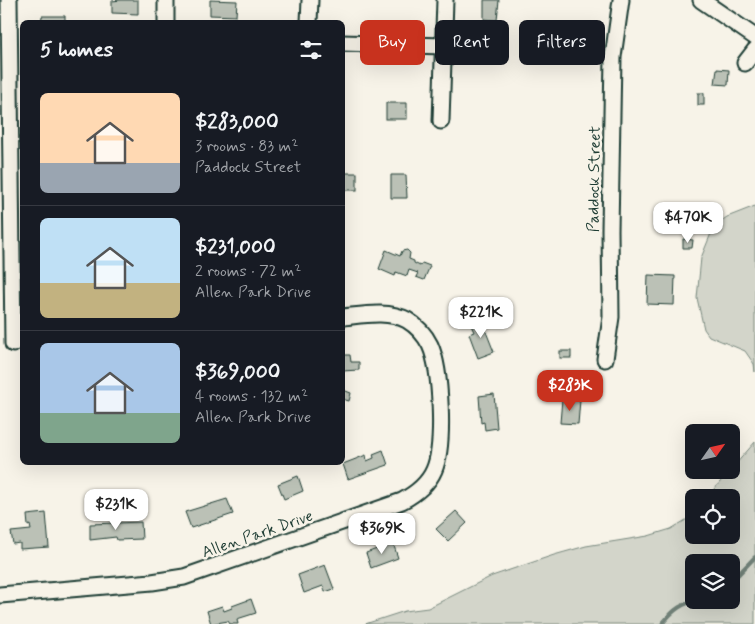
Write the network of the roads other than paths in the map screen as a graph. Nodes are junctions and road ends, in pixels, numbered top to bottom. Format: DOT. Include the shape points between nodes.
graph roads {
  1 [pos="9,0"];
  2 [pos="166,0"];
  3 [pos="310,0"];
  4 [pos="445,0"];
  5 [pos="621,0"];
  6 [pos="701,0"];
  7 [pos="166,20"];
  8 [pos="309,20"];
  9 [pos="445,20"];
  10 [pos="755,37"];
  11 [pos="345,43"];
  12 [pos="435,46"];
  13 [pos="755,50"];
  14 [pos="745,63"];
  15 [pos="443,65"];
  16 [pos="442,121"];
  17 [pos="345,317"];
  18 [pos="12,344"];
  19 [pos="606,359"];
  20 [pos="0,595"];
  1 -- 18 [label="street"];
  2 -- 7 [label="street"];
  3 -- 8 [label="street"];
  4 -- 9 [label="street"];
  5 -- 19 [label="street, Paddock Street" via="613,57 612,317"];
  6 -- 10 [label="street"];
  11 -- 12 [label="street"];
  13 -- 14 [label="street"];
  15 -- 16 [label="street"];
  17 -- 20 [label="street, Allen Park Drive" via="378,314 399,317 417,328 430,345 439,400 440,446 431,476 415,493 402,501 184,577"];
}
